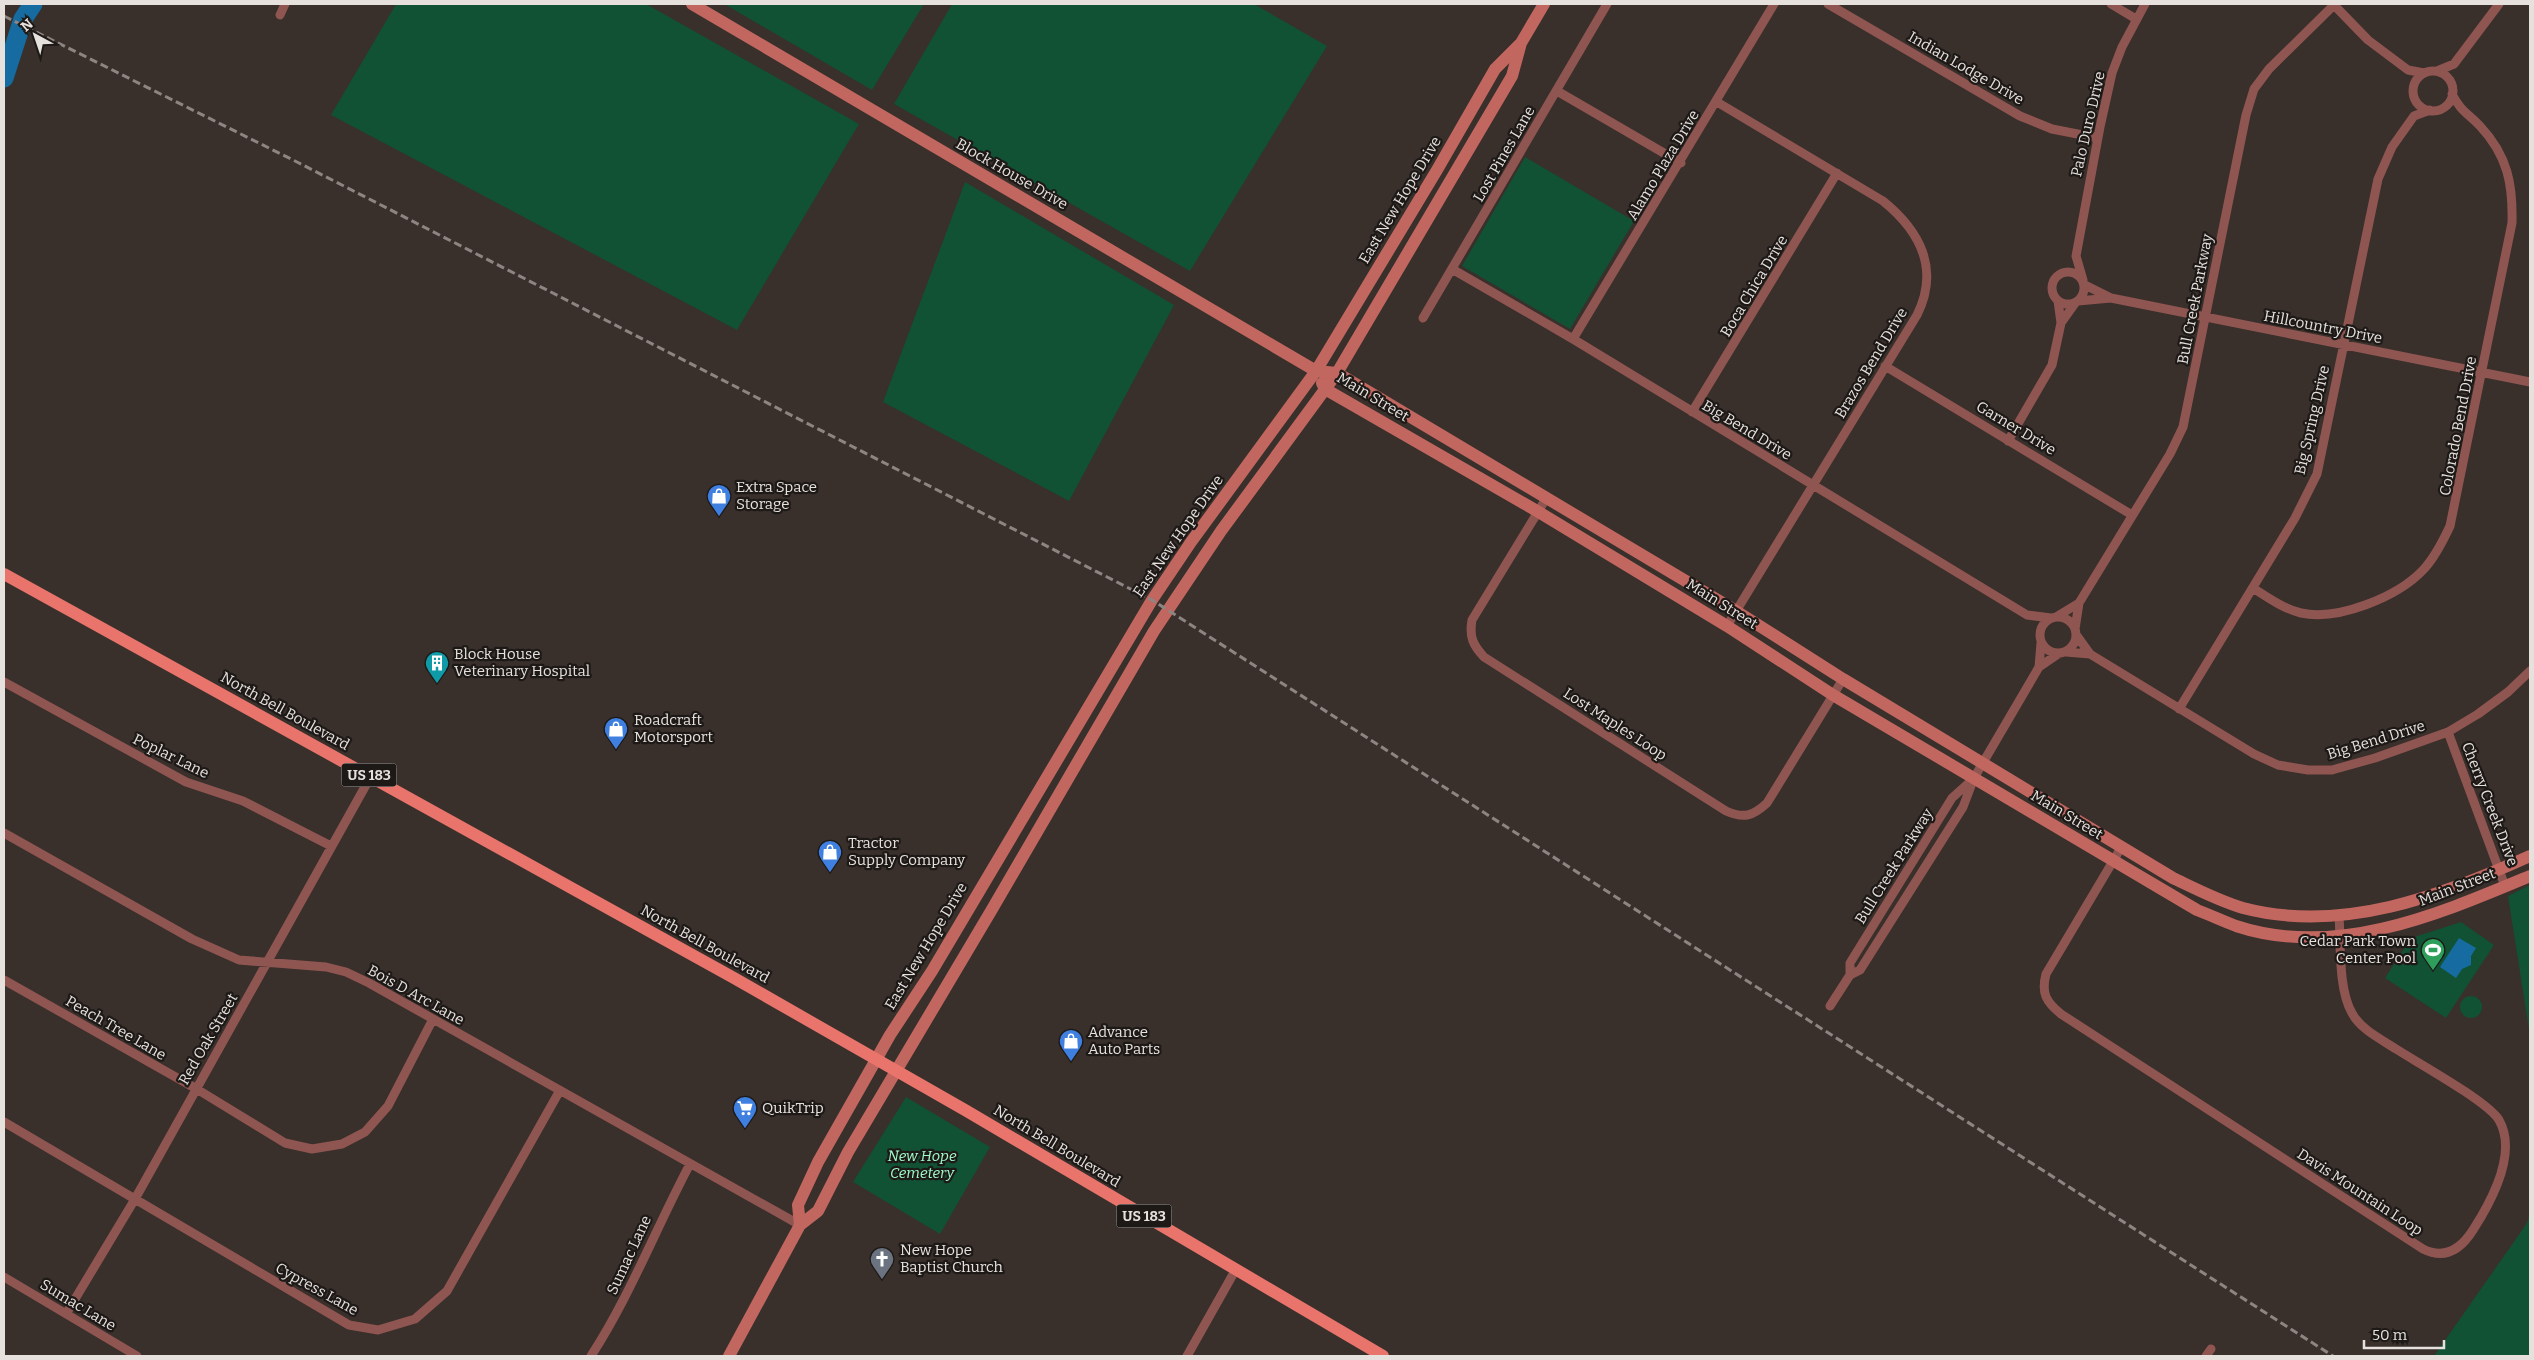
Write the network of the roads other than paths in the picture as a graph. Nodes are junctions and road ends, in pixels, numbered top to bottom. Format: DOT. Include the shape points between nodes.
graph roads {
  1 [pos="285,4"];
  2 [pos="692,4"];
  3 [pos="1544,4"];
  4 [pos="1608,4"];
  5 [pos="1774,4"];
  6 [pos="1828,4"];
  7 [pos="2110,4"];
  8 [pos="2145,4"];
  9 [pos="2333,4"];
  10 [pos="2500,4"];
  11 [pos="280,15"];
  12 [pos="2136,19"];
  13 [pos="1521,42"];
  14 [pos="2454,64"];
  15 [pos="2408,70"];
  16 [pos="2437,71"];
  17 [pos="2424,73"];
  18 [pos="2451,82"];
  19 [pos="2414,87"];
  20 [pos="1557,90"];
  21 [pos="2452,94"];
  22 [pos="2414,97"];
  23 [pos="1717,102"];
  24 [pos="2440,109"];
  25 [pos="2430,110"];
  26 [pos="2461,111"];
  27 [pos="2414,116"];
  28 [pos="2098,138"];
  29 [pos="1681,162"];
  30 [pos="1837,173"];
  31 [pos="2076,256"];
  32 [pos="1452,269"];
  33 [pos="2059,274"];
  34 [pos="2084,282"];
  35 [pos="2111,298"];
  36 [pos="2058,301"];
  37 [pos="2077,302"];
  38 [pos="1423,318"];
  39 [pos="2207,318"];
  40 [pos="2061,323"];
  41 [pos="1573,340"];
  42 [pos="2344,345"];
  43 [pos="1884,366"];
  44 [pos="1316,371"];
  45 [pos="2483,372"];
  46 [pos="1337,373"];
  47 [pos="2530,382"];
  48 [pos="1325,389"];
  49 [pos="1692,412"];
  50 [pos="2008,440"];
  51 [pos="1813,486"];
  52 [pos="1546,497"];
  53 [pos="1538,511"];
  54 [pos="2132,515"];
  55 [pos="4,574"];
  56 [pos="2253,588"];
  57 [pos="2079,603"];
  58 [pos="1736,611"];
  59 [pos="2027,615"];
  60 [pos="2053,618"];
  61 [pos="1727,626"];
  62 [pos="2076,632"];
  63 [pos="2040,639"];
  64 [pos="2062,653"];
  65 [pos="2090,654"];
  66 [pos="2040,667"];
  67 [pos="2530,671"];
  68 [pos="1843,678"];
  69 [pos="4,682"];
  70 [pos="1833,695"];
  71 [pos="2179,709"];
  72 [pos="2448,732"];
  73 [pos="1983,762"];
  74 [pos="371,776"];
  75 [pos="1974,778"];
  76 [pos="4,832"];
  77 [pos="331,846"];
  78 [pos="2122,846"];
  79 [pos="2530,856"];
  80 [pos="2113,861"];
  81 [pos="2500,869"];
  82 [pos="2530,876"];
  83 [pos="2505,886"];
  84 [pos="2339,916"];
  85 [pos="2341,935"];
  86 [pos="266,963"];
  87 [pos="1850,975"];
  88 [pos="4,980"];
  89 [pos="1830,1006"];
  90 [pos="433,1019"];
  91 [pos="877,1059"];
  92 [pos="896,1070"];
  93 [pos="195,1088"];
  94 [pos="559,1092"];
  95 [pos="4,1122"];
  96 [pos="690,1164"];
  97 [pos="135,1199"];
  98 [pos="800,1225"];
  99 [pos="1236,1269"];
  100 [pos="4,1277"];
  101 [pos="66,1314"];
  102 [pos="138,1356"];
  103 [pos="590,1356"];
  104 [pos="728,1356"];
  105 [pos="1187,1356"];
  106 [pos="1383,1356"];
  1 -- 11 [label="street"];
  2 -- 44 [label="street, Block House Drive"];
  3 -- 13 [label="street, East New Hope Drive"];
  4 -- 20 [label="street, Lost Pines Lane"];
  5 -- 23 [label="street, Alamo Plaza Drive"];
  6 -- 28 [label="street, Indian Lodge Drive" via="2020,116 2052,129"];
  7 -- 12 [label="street"];
  8 -- 12 [label="street, Palo Duro Drive"];
  9 -- 15 [label="street" via="2368,40"];
  9 -- 39 [label="street, Bull Creek Parkway" via="2269,68 2254,89 2242,134"];
  10 -- 14 [label="street"];
  12 -- 28 [label="street, Palo Duro Drive" via="2112,73"];
  13 -- 44 [label="street, East New Hope Drive" via="1495,69"];
  13 -- 46 [label="street, East New Hope Drive" via="1512,76"];
  14 -- 16 [label="street"];
  14 -- 18 [label="street"];
  15 -- 17 [label="street"];
  15 -- 19 [label="street"];
  16 -- 17 [label="street"];
  16 -- 18 [label="street"];
  17 -- 19 [label="street"];
  18 -- 21 [label="street"];
  19 -- 22 [label="street"];
  20 -- 29 [label="street"];
  20 -- 32 [label="street, Lost Pines Lane"];
  21 -- 24 [label="street"];
  21 -- 26 [label="street, Colorado Bend Drive"];
  22 -- 25 [label="street" via="2420,106"];
  22 -- 27 [label="street"];
  23 -- 29 [label="street, Alamo Plaza Drive"];
  23 -- 30 [label="street, Brazos Bend Drive"];
  24 -- 25 [label="street"];
  24 -- 26 [label="street"];
  25 -- 27 [label="street"];
  26 -- 45 [label="street, Colorado Bend Drive" via="2480,127 2497,150 2513,190 2512,223"];
  27 -- 42 [label="street, Big Spring Drive" via="2392,147 2378,179"];
  28 -- 31 [label="street, Palo Duro Drive"];
  29 -- 41 [label="street, Alamo Plaza Drive"];
  30 -- 43 [label="street, Brazos Bend Drive" via="1900,215 1923,249 1927,268 1926,290 1920,308"];
  30 -- 49 [label="street, Boca Chica Drive"];
  31 -- 33 [label="street"];
  31 -- 34 [label="street, Palo Duro Drive"];
  32 -- 38 [label="street, Lost Pines Lane"];
  32 -- 41 [label="street, Big Bend Drive"];
  33 -- 34 [label="street" via="2075,272"];
  33 -- 36 [label="street" via="2052,287"];
  34 -- 35 [label="street, Hillcountry Drive"];
  34 -- 37 [label="street" via="2084,294"];
  35 -- 37 [label="street, Hillcountry Drive"];
  35 -- 39 [label="street, Hillcountry Drive"];
  36 -- 37 [label="street" via="2066,304"];
  36 -- 40 [label="street"];
  37 -- 40 [label="street"];
  39 -- 42 [label="street, Hillcountry Drive"];
  39 -- 54 [label="street, Bull Creek Parkway" via="2184,428"];
  40 -- 50 [label="street" via="2052,366"];
  41 -- 49 [label="street, Big Bend Drive"];
  42 -- 45 [label="street, Hillcountry Drive"];
  42 -- 56 [label="street, Big Spring Drive" via="2317,474"];
  43 -- 50 [label="street, Garner Drive"];
  43 -- 51 [label="street, Brazos Bend Drive"];
  44 -- 46 [label="street, Main Street"];
  44 -- 48 [label="street, Main Street"];
  44 -- 91 [label="street, East New Hope Drive" via="1152,600"];
  45 -- 47 [label="street, Hillcountry Drive"];
  45 -- 56 [label="street, Colorado Bend Drive" via="2455,508 2442,545 2424,569 2396,591 2328,614 2299,612"];
  46 -- 48 [label="street, East New Hope Drive"];
  46 -- 52 [label="street, Main Street"];
  48 -- 53 [label="street, Main Street"];
  48 -- 92 [label="street, East New Hope Drive" via="1221,530 1154,631"];
  49 -- 51 [label="street, Big Bend Drive"];
  50 -- 54 [label="street, Garner Drive"];
  51 -- 58 [label="street, Brazos Bend Drive"];
  51 -- 59 [label="street, Big Bend Drive"];
  52 -- 53 [label="street, Lost Maples Loop"];
  52 -- 58 [label="street, Main Street"];
  53 -- 61 [label="street, Main Street"];
  53 -- 70 [label="street, Lost Maples Loop" via="1472,620 1471,639 1476,649 1726,811 1748,816 1767,803"];
  54 -- 57 [label="street, Bull Creek Parkway"];
  55 -- 74 [label="main road, North Bell Boulevard / US 183"];
  56 -- 71 [label="street, Big Spring Drive"];
  57 -- 60 [label="street, Bull Creek Parkway"];
  57 -- 62 [label="street, Bull Creek Parkway"];
  58 -- 61 [label="street, Brazos Bend Drive"];
  58 -- 68 [label="street, Main Street"];
  59 -- 60 [label="street, Big Bend Drive"];
  59 -- 63 [label="street, Big Bend Drive"];
  60 -- 62 [label="street" via="2068,619"];
  60 -- 63 [label="street" via="2044,623"];
  61 -- 70 [label="street, Main Street"];
  62 -- 64 [label="street" via="2074,645"];
  62 -- 65 [label="street, Big Bend Drive"];
  63 -- 64 [label="street" via="2048,651"];
  63 -- 66 [label="street, Bull Creek Parkway"];
  64 -- 65 [label="street, Big Bend Drive"];
  64 -- 66 [label="street, Bull Creek Parkway"];
  65 -- 71 [label="street, Big Bend Drive"];
  66 -- 73 [label="street, Bull Creek Parkway"];
  67 -- 72 [label="street, Big Bend Drive" via="2500,698"];
  68 -- 70 [label="street, Lost Maples Loop"];
  68 -- 73 [label="street, Main Street"];
  69 -- 77 [label="street, Poplar Lane" via="186,782 243,801"];
  70 -- 75 [label="street, Main Street"];
  71 -- 72 [label="street, Big Bend Drive" via="2254,754 2278,765 2308,770 2332,770"];
  72 -- 81 [label="street, Cherry Creek Drive"];
  73 -- 75 [label="street, Bull Creek Parkway"];
  73 -- 78 [label="street, Main Street"];
  74 -- 77 [label="street, Red Oak Street"];
  74 -- 91 [label="main road, North Bell Boulevard / US 183"];
  75 -- 80 [label="street, Main Street"];
  75 -- 87 [label="street, Bull Creek Parkway" via="1963,807 1860,970"];
  75 -- 87 [label="street, Bull Creek Parkway" via="1952,798 1850,963"];
  76 -- 86 [label="street, Bois D Arc Lane" via="192,939 239,960"];
  77 -- 86 [label="street, Red Oak Street"];
  78 -- 80 [label="street, Davis Mountain Loop"];
  78 -- 84 [label="street, Main Street" via="2204,894 2243,908 2308,918"];
  79 -- 81 [label="street, Main Street"];
  80 -- 85 [label="street, Main Street" via="2197,910 2237,926 2308,937"];
  80 -- 85 [label="street, Davis Mountain Loop" via="2046,974 2043,985 2047,1000 2061,1014 2408,1239 2431,1253 2445,1254 2464,1243 2493,1198 2502,1170 2504,1134 2500,1122 2482,1104 2373,1035 2353,1015 2345,990"];
  81 -- 83 [label="street, Cherry Creek Drive"];
  81 -- 84 [label="street, Main Street" via="2402,905"];
  82 -- 83 [label="street, Main Street"];
  83 -- 85 [label="street, Main Street" via="2407,923"];
  84 -- 85 [label="street, Davis Mountain Loop"];
  86 -- 90 [label="street, Bois D Arc Lane" via="309,964 346,972"];
  86 -- 93 [label="street, Red Oak Street"];
  87 -- 89 [label="street, Bull Creek Parkway"];
  88 -- 93 [label="street, Peach Tree Lane"];
  90 -- 93 [label="street, Peach Tree Lane" via="388,1106 365,1132 342,1144 312,1149 285,1143"];
  90 -- 94 [label="street, Bois D Arc Lane"];
  91 -- 92 [label="main road, North Bell Boulevard / US 183"];
  91 -- 98 [label="street, East New Hope Drive" via="818,1162 798,1205"];
  92 -- 98 [label="street, East New Hope Drive" via="818,1211"];
  92 -- 99 [label="main road, North Bell Boulevard / US 183"];
  93 -- 97 [label="street, Red Oak Street"];
  94 -- 96 [label="street, Bois D Arc Lane"];
  94 -- 97 [label="street, Cypress Lane" via="447,1291 415,1320 378,1330 349,1325"];
  95 -- 97 [label="street, Cypress Lane"];
  96 -- 98 [label="street, Bois D Arc Lane"];
  96 -- 103 [label="street, Sumac Lane" via="661,1218 625,1299"];
  97 -- 101 [label="street, Red Oak Street"];
  98 -- 104 [label="street"];
  99 -- 105 [label="street"];
  99 -- 106 [label="main road, North Bell Boulevard / US 183"];
  100 -- 101 [label="street, Sumac Lane"];
  101 -- 102 [label="street, Sumac Lane"];
}
